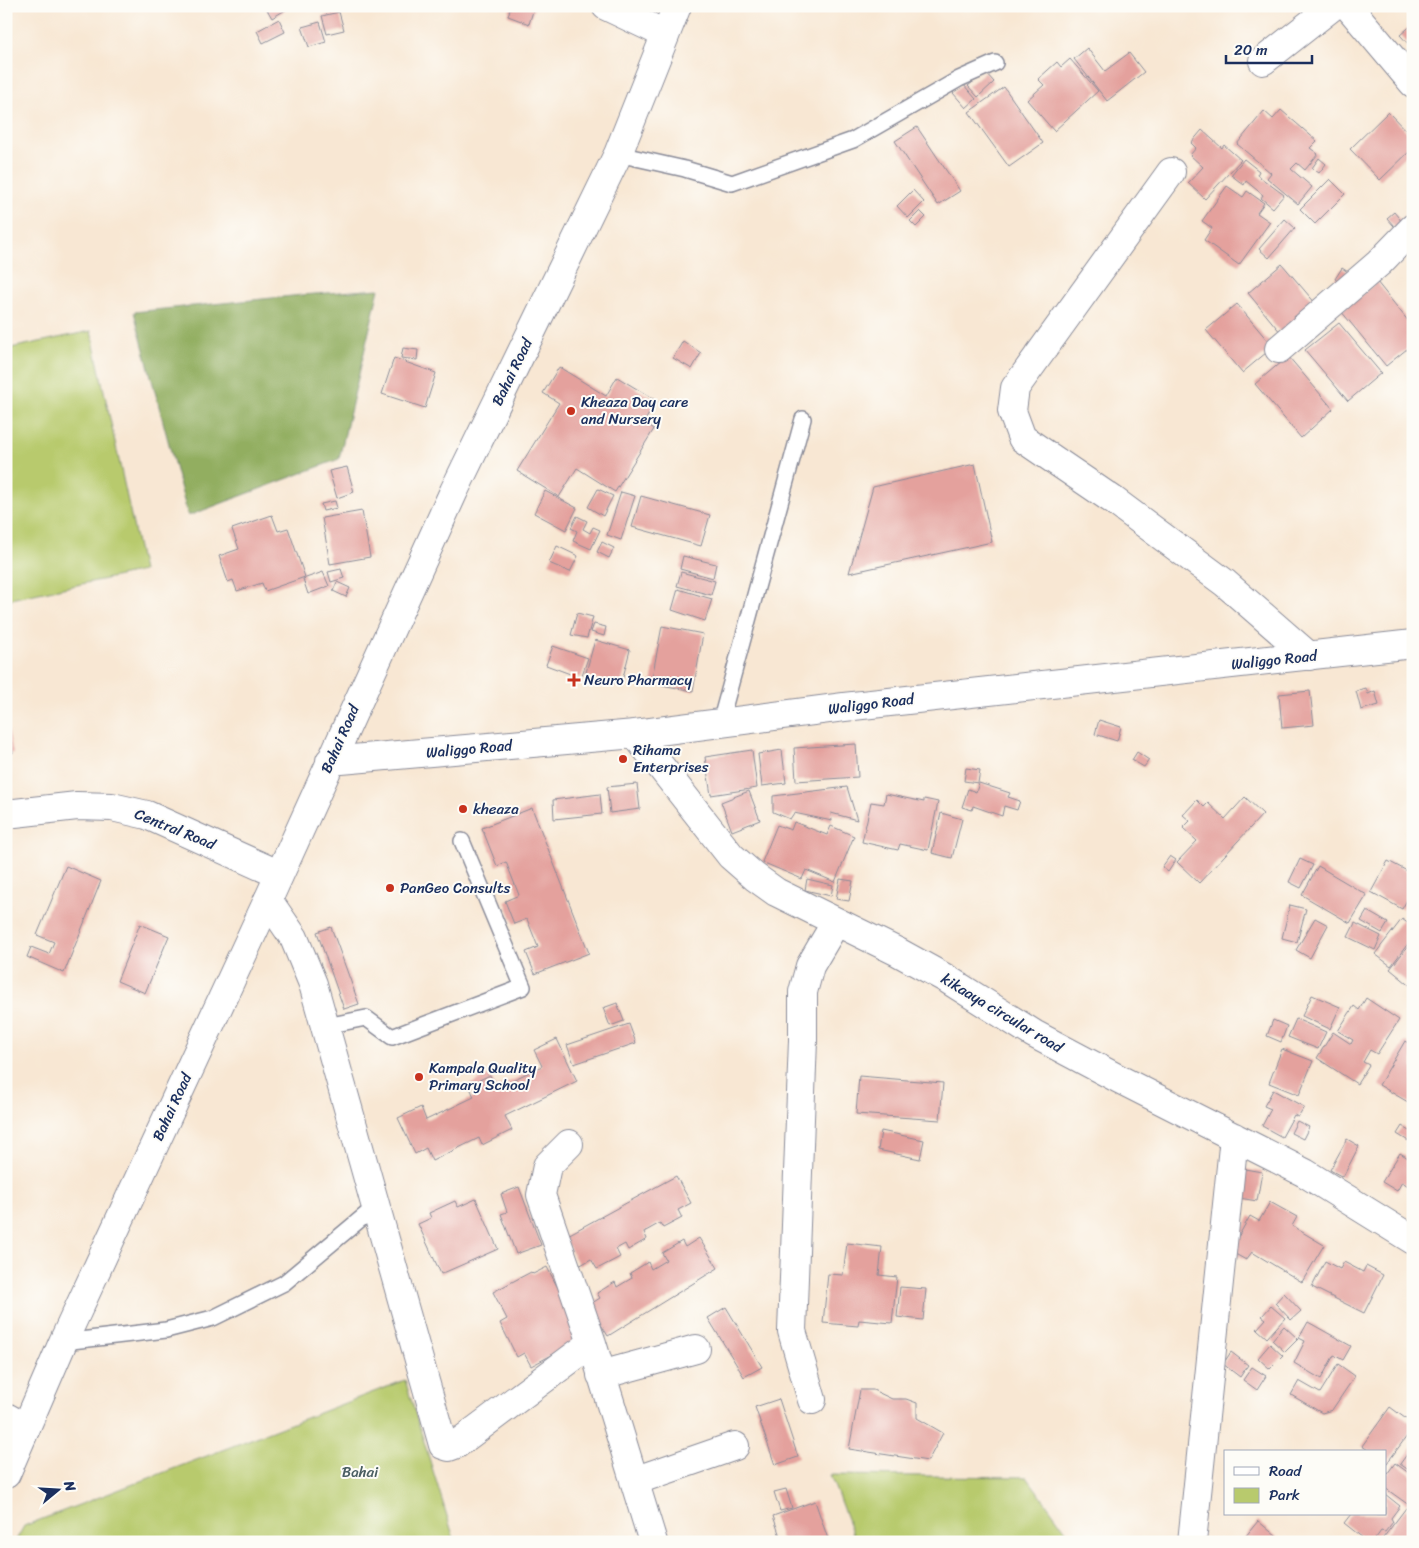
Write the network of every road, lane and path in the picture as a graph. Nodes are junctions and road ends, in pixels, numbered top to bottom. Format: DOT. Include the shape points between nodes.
graph roads {
  1 [pos="606,6"];
  2 [pos="677,6"];
  3 [pos="1332,6"];
  4 [pos="1348,6"];
  5 [pos="665,34"];
  6 [pos="1263,61"];
  7 [pos="995,63"];
  8 [pos="1413,83"];
  9 [pos="618,154"];
  10 [pos="1171,172"];
  11 [pos="1413,228"];
  12 [pos="1280,349"];
  13 [pos="802,419"];
  14 [pos="1413,644"];
  15 [pos="1309,656"];
  16 [pos="720,723"];
  17 [pos="635,734"];
  18 [pos="330,761"];
  19 [pos="6,814"];
  20 [pos="462,841"];
  21 [pos="278,874"];
  22 [pos="268,900"];
  23 [pos="836,922"];
  24 [pos="326,1026"];
  25 [pos="1234,1137"];
  26 [pos="569,1144"];
  27 [pos="375,1207"];
  28 [pos="1413,1240"];
  29 [pos="63,1342"];
  30 [pos="592,1343"];
  31 [pos="696,1349"];
  32 [pos="602,1375"];
  33 [pos="812,1400"];
  34 [pos="16,1423"];
  35 [pos="735,1446"];
  36 [pos="6,1474"];
  37 [pos="634,1481"];
  38 [pos="653,1542"];
  39 [pos="1192,1542"];
  1 -- 5 [label="street"];
  2 -- 5 [label="street, Bahai Road"];
  3 -- 6 [label="street"];
  4 -- 8 [label="street"];
  5 -- 9 [label="street, Bahai Road"];
  7 -- 9 [label="lane" via="959,79 853,140 732,183"];
  9 -- 18 [label="street, Bahai Road" via="454,491"];
  10 -- 15 [label="street" via="1015,388 1012,411 1022,438 1225,583"];
  11 -- 12 [label="street" via="1379,263"];
  13 -- 16 [label="lane"];
  14 -- 15 [label="street, Waliggo Road"];
  15 -- 16 [label="street, Waliggo Road"];
  16 -- 17 [label="street, Waliggo Road"];
  17 -- 18 [label="street, Waliggo Road"];
  17 -- 23 [label="street, kikaaya circular road" via="731,856 776,892"];
  18 -- 21 [label="street, Bahai Road"];
  19 -- 21 [label="street, Central Road" via="77,806 112,807 147,815"];
  20 -- 24 [label="lane" via="522,986 392,1037 366,1018"];
  21 -- 22 [label="street, Bahai Road"];
  22 -- 24 [label="street" via="294,938"];
  22 -- 29 [label="street, Bahai Road"];
  23 -- 25 [label="street, kikaaya circular road" via="898,952 1034,1034"];
  23 -- 33 [label="street" via="810,966 803,992 792,1331"];
  24 -- 27 [label="street"];
  25 -- 28 [label="street, kikaaya circular road" via="1305,1173"];
  25 -- 39 [label="street"];
  26 -- 30 [label="street" via="547,1166 541,1195"];
  27 -- 29 [label="lane" via="284,1283 213,1318 166,1330"];
  27 -- 30 [label="street" via="443,1445 457,1444"];
  29 -- 34 [label="street, Bahai Road"];
  30 -- 32 [label="street"];
  31 -- 32 [label="street"];
  32 -- 37 [label="street"];
  34 -- 36 [label="street, Bahai Road"];
  35 -- 37 [label="street"];
  37 -- 38 [label="street"];
}
